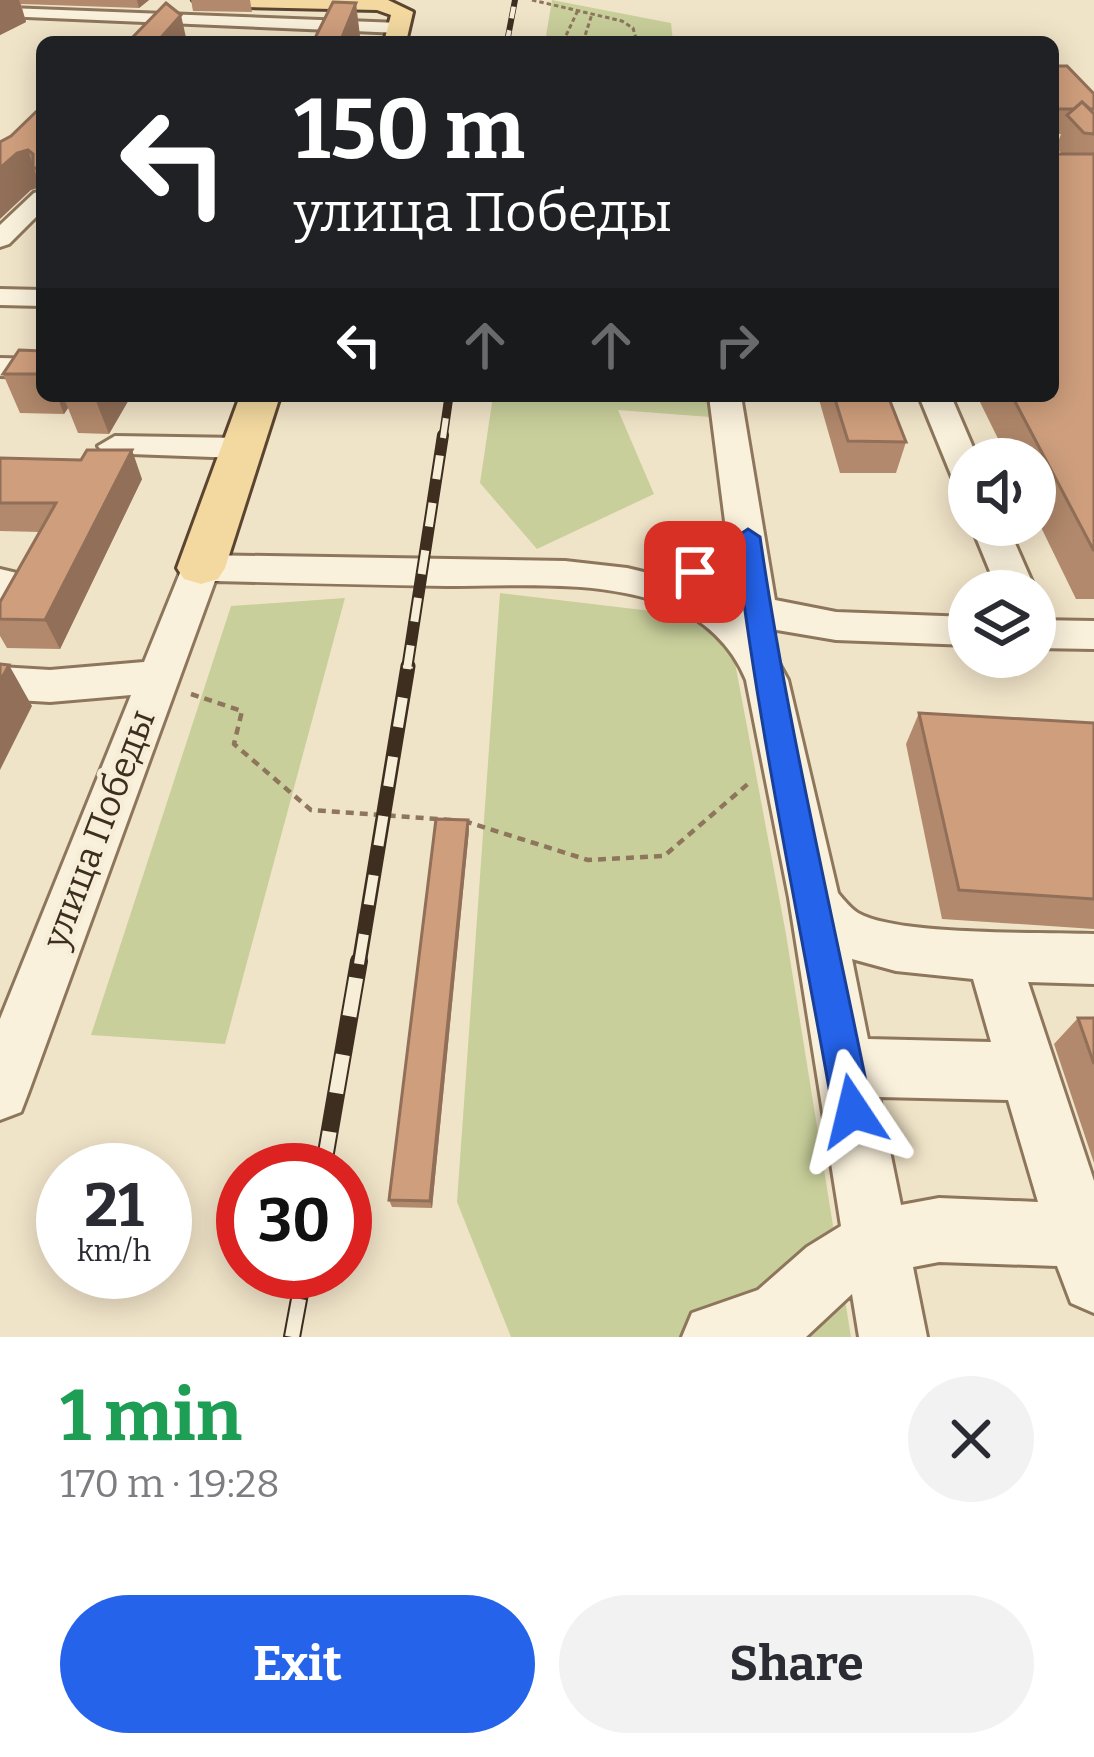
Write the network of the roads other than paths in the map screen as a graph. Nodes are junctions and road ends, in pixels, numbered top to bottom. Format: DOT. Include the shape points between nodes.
graph roads {
  1 [pos="169,0"];
  2 [pos="203,0"];
  3 [pos="318,1"];
  4 [pos="9,13"];
  5 [pos="152,18"];
  6 [pos="399,27"];
  7 [pos="136,36"];
  8 [pos="36,204"];
  9 [pos="0,239"];
  10 [pos="0,297"];
  11 [pos="36,298"];
  12 [pos="0,367"];
  13 [pos="36,368"];
  14 [pos="258,402"];
  15 [pos="726,402"];
  16 [pos="938,402"];
  17 [pos="953,438"];
  18 [pos="116,446"];
  19 [pos="240,448"];
  20 [pos="748,537"];
  21 [pos="201,568"];
  22 [pos="0,582"];
  23 [pos="635,585"];
  24 [pos="0,595"];
  25 [pos="757,608"];
  26 [pos="948,630"];
  27 [pos="1056,634"];
  28 [pos="1094,635"];
  29 [pos="156,677"];
  30 [pos="767,680"];
  31 [pos="0,683"];
  32 [pos="814,898"];
  33 [pos="885,943"];
  34 [pos="992,954"];
  35 [pos="1094,959"];
  36 [pos="841,1046"];
  37 [pos="1028,1072"];
  38 [pos="0,1091"];
  39 [pos="876,1241"];
  40 [pos="1086,1258"];
  41 [pos="716,1337"];
  42 [pos="893,1337"];
  1 -- 5 [label="street"];
  2 -- 3 [label="main road"];
  3 -- 6 [label="main road" via="379,4"];
  4 -- 5 [label="street"];
  5 -- 6 [label="street"];
  5 -- 7 [label="street"];
  8 -- 9 [label="street"];
  10 -- 11 [label="street"];
  12 -- 13 [label="street"];
  14 -- 19 [label="main road, улица Победы"];
  15 -- 20 [label="street"];
  16 -- 17 [label="street"];
  18 -- 19 [label="street"];
  19 -- 21 [label="main road, улица Победы"];
  20 -- 23 [label="street" via="695,572"];
  20 -- 25 [label="street"];
  21 -- 23 [label="street" via="553,575"];
  21 -- 29 [label="street, улица Победы"];
  22 -- 24 [label="street" via="7,583"];
  23 -- 25 [label="street" via="713,590"];
  23 -- 30 [label="street" via="691,599 719,616 754,651"];
  25 -- 26 [label="street" via="804,622"];
  25 -- 30 [label="street"];
  27 -- 28 [label="street"];
  29 -- 31 [label="street"];
  29 -- 38 [label="street, улица Победы"];
  30 -- 32 [label="street"];
  32 -- 33 [label="street" via="845,933"];
  32 -- 36 [label="street"];
  33 -- 34 [label="street"];
  33 -- 36 [label="street" via="845,970"];
  34 -- 35 [label="street"];
  34 -- 37 [label="street"];
  36 -- 37 [label="street"];
  36 -- 39 [label="street"];
  37 -- 40 [label="street"];
  39 -- 40 [label="street" via="939,1230"];
  39 -- 41 [label="street" via="778,1317"];
  39 -- 42 [label="street"];
}
